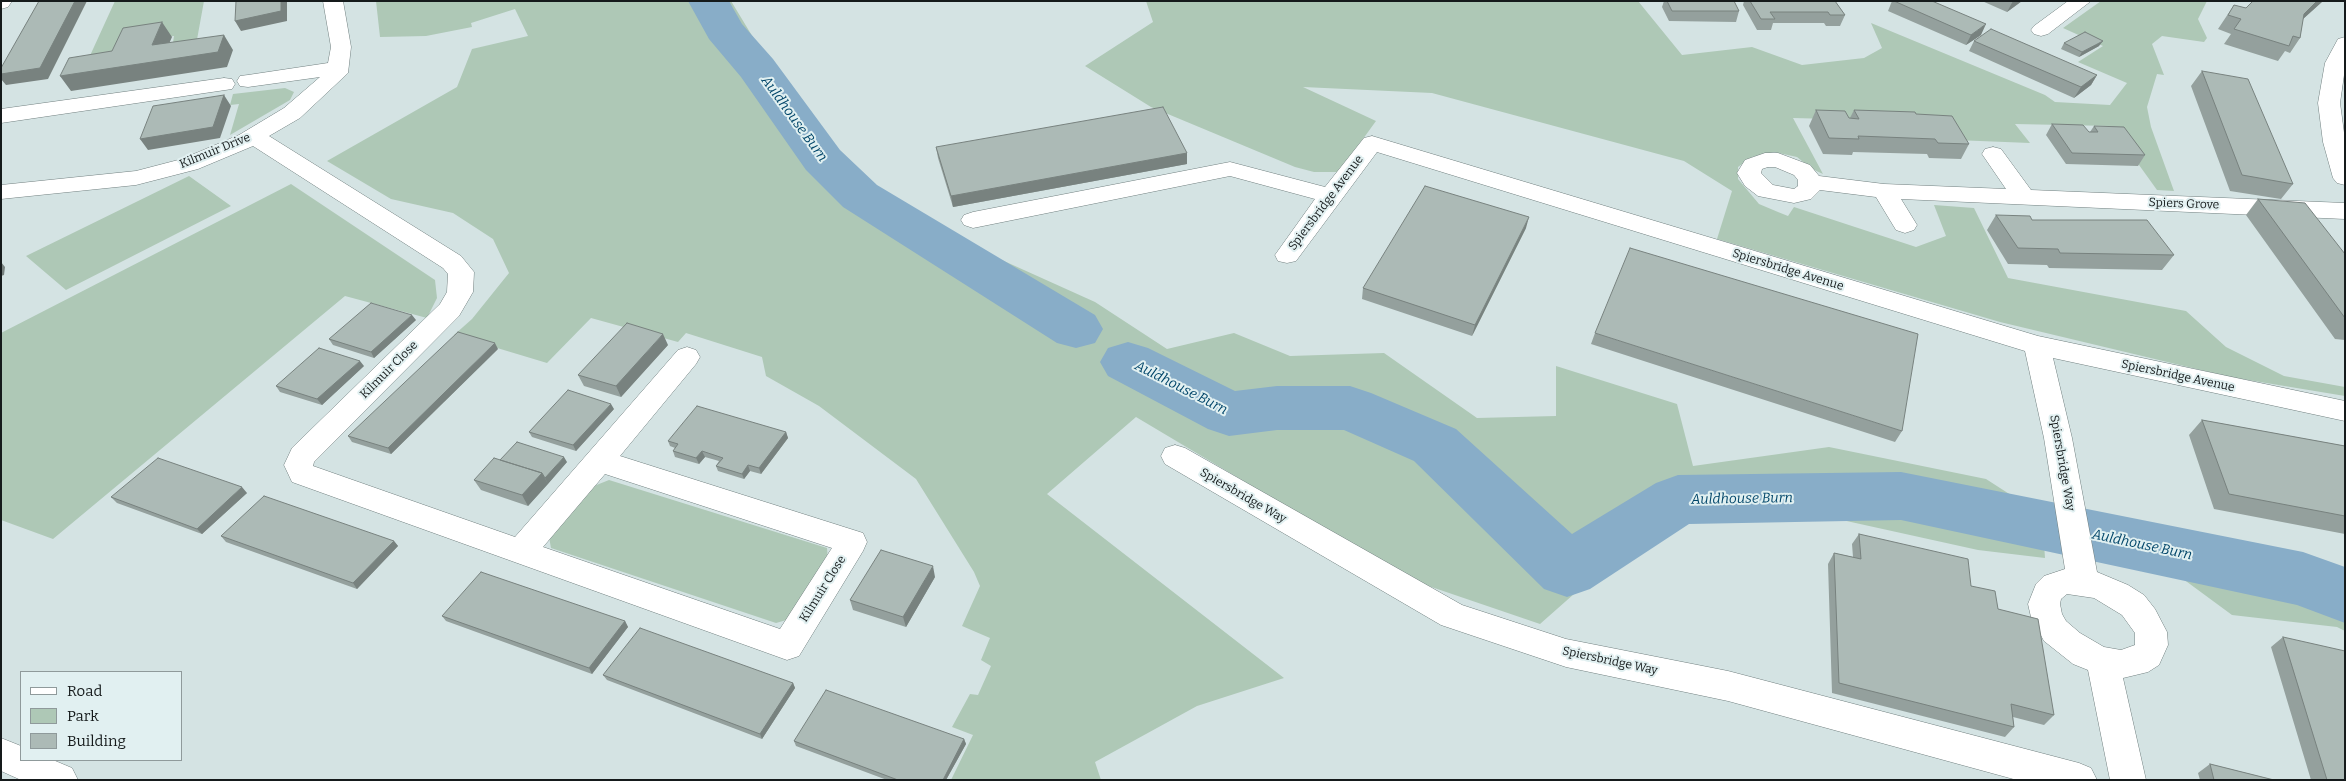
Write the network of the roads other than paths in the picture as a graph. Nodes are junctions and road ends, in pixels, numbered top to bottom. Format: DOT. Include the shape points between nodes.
graph roads {
  1 [pos="333,1"];
  2 [pos="2078,2"];
  3 [pos="2041,30"];
  4 [pos="2345,43"];
  5 [pos="338,68"];
  6 [pos="248,81"];
  7 [pos="224,84"];
  8 [pos="1,116"];
  9 [pos="253,136"];
  10 [pos="1993,154"];
  11 [pos="2345,178"];
  12 [pos="1811,182"];
  13 [pos="1884,191"];
  14 [pos="1,192"];
  15 [pos="1330,196"];
  16 [pos="2024,197"];
  17 [pos="2345,211"];
  18 [pos="973,220"];
  19 [pos="1905,225"];
  20 [pos="1287,255"];
  21 [pos="2037,345"];
  22 [pos="687,357"];
  23 [pos="2345,411"];
  24 [pos="1175,456"];
  25 [pos="599,461"];
  26 [pos="521,551"];
  27 [pos="2083,582"];
  28 [pos="2103,661"];
  29 [pos="1,754"];
  30 [pos="60,780"];
  31 [pos="2079,780"];
  32 [pos="2128,780"];
  1 -- 5 [label="street" via="341,47"];
  2 -- 3 [label="street"];
  4 -- 11 [label="street" via="2335,63 2329,103 2331,129"];
  5 -- 6 [label="street"];
  5 -- 9 [label="street, Kilmuir Drive" via="337,73 292,114"];
  7 -- 8 [label="street"];
  9 -- 14 [label="street, Kilmuir Drive" via="190,164 136,178"];
  9 -- 26 [label="street, Kilmuir Close" via="452,262 460,272 460,292 450,310 302,456 298,465 302,474"];
  10 -- 16 [label="street"];
  12 -- 13 [label="street, Spiers Grove"];
  13 -- 16 [label="street, Spiers Grove"];
  13 -- 19 [label="street"];
  15 -- 18 [label="street" via="1230,169"];
  15 -- 20 [label="street, Spiersbridge Avenue"];
  15 -- 21 [label="street, Spiersbridge Avenue" via="1372,143"];
  16 -- 17 [label="street, Spiers Grove"];
  21 -- 23 [label="street, Spiersbridge Avenue"];
  21 -- 27 [label="street, Spiersbridge Way" via="2058,438"];
  22 -- 25 [label="street"];
  24 -- 31 [label="street, Spiersbridge Way" via="1452,615 1566,653 1728,686"];
  25 -- 26 [label="street"];
  25 -- 26 [label="street, Kilmuir Close" via="852,542 787,646"];
  27 -- 28 [label="street" via="2067,581 2046,593 2046,617 2068,643"];
  27 -- 28 [label="street" via="2100,586 2133,605 2151,632 2152,645 2147,655 2136,662"];
  28 -- 32 [label="street"];
  29 -- 30 [label="street"];
}
